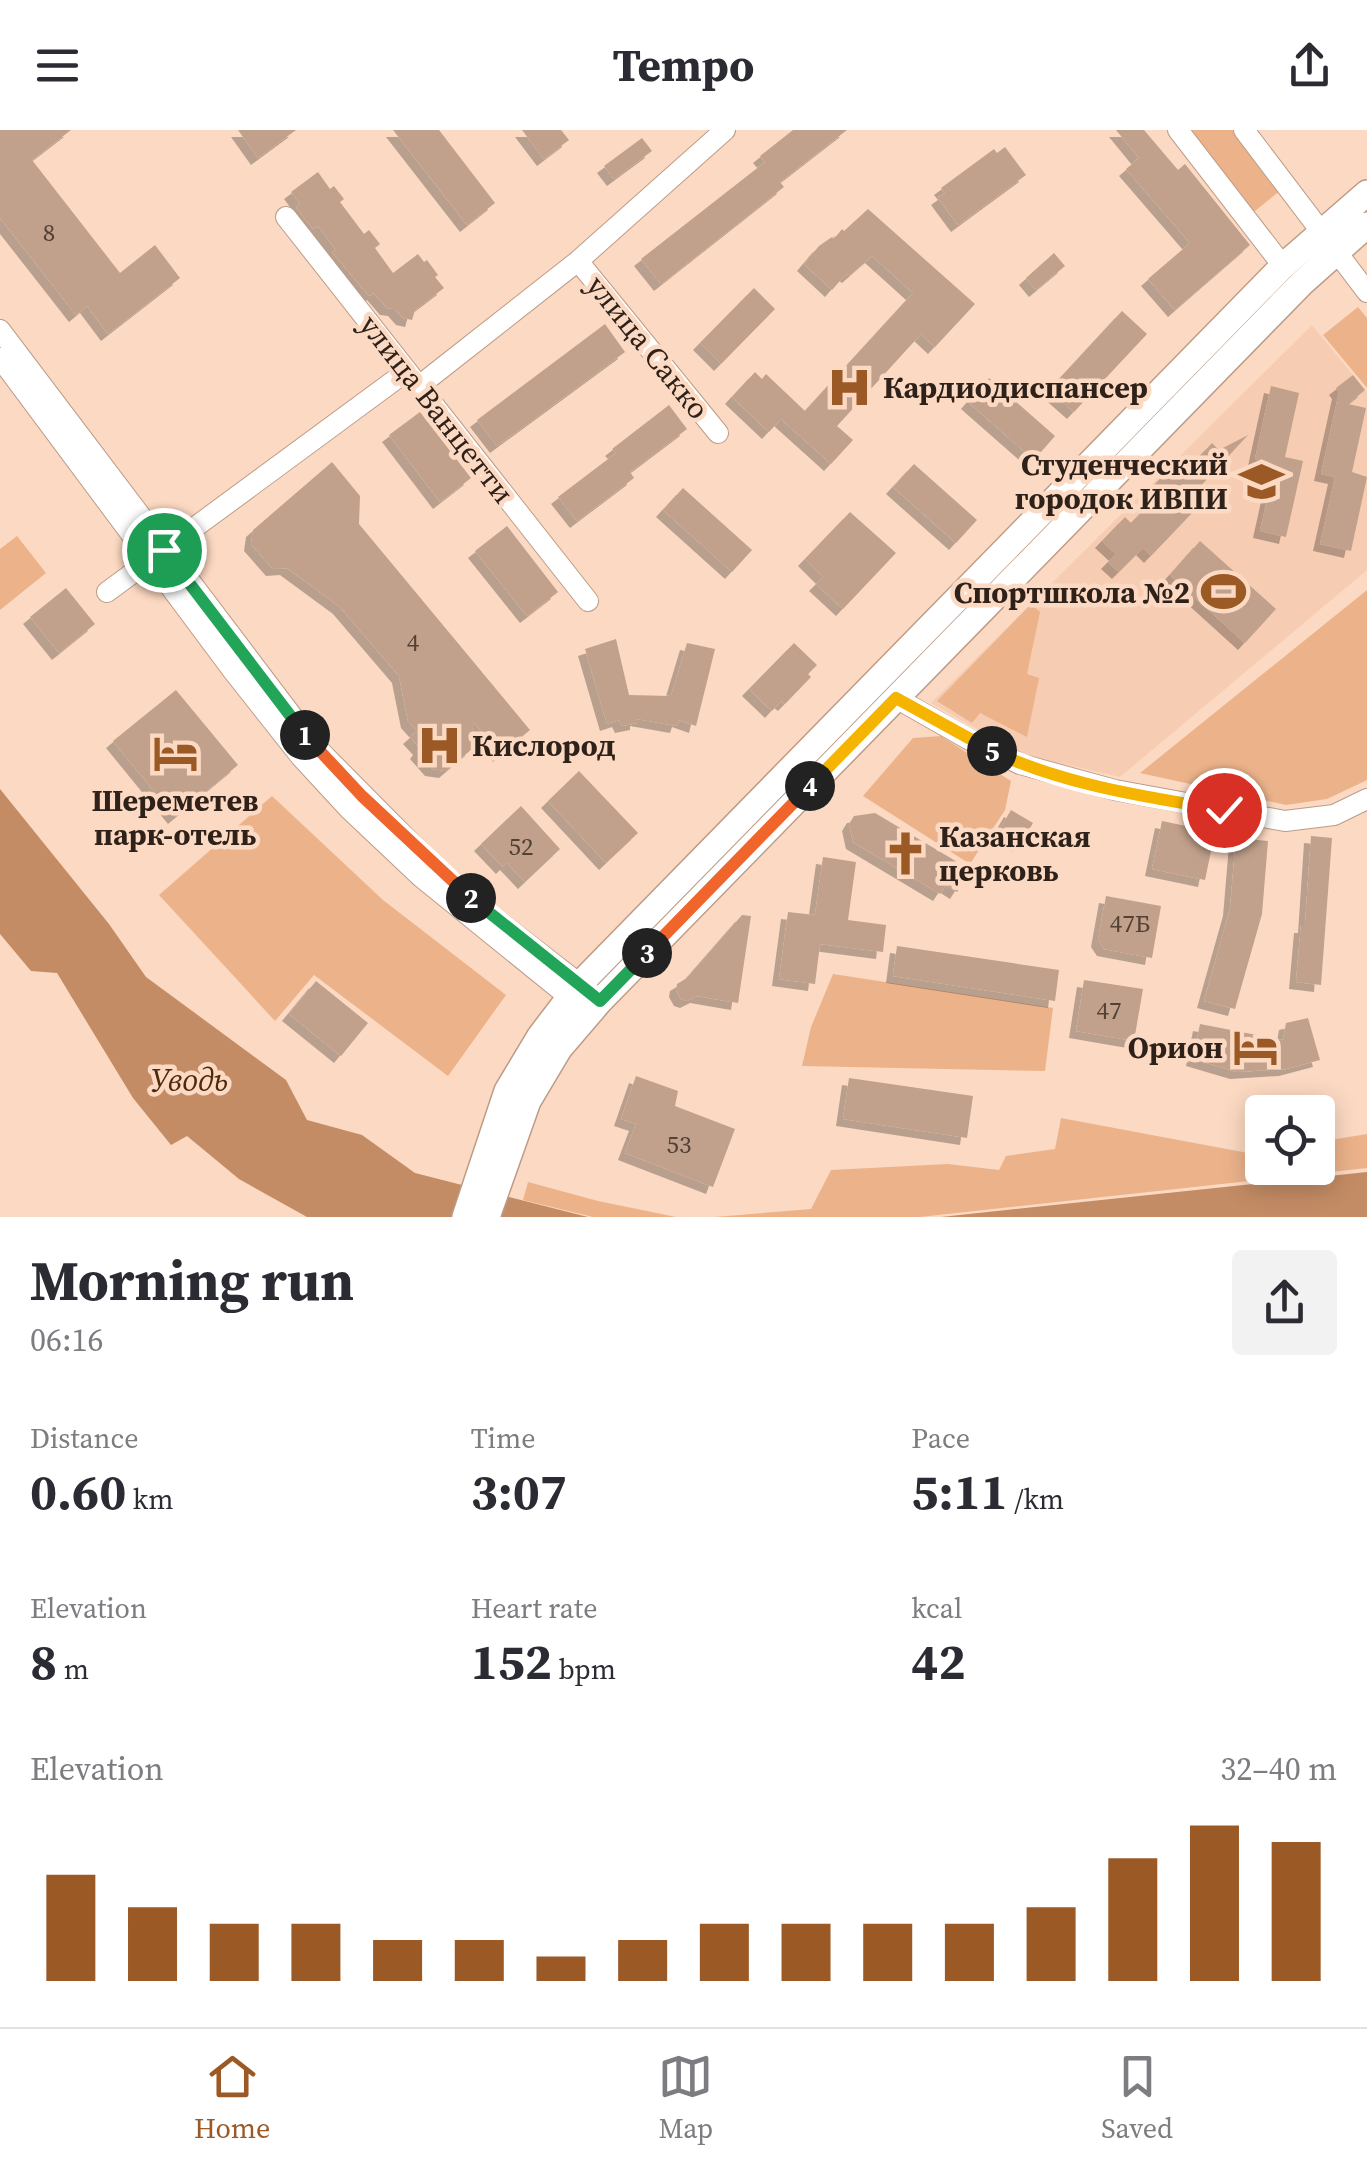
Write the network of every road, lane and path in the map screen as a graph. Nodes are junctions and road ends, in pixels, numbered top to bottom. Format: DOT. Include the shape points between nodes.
graph roads {
  1 [pos="726,130"];
  2 [pos="1178,130"];
  3 [pos="1244,130"];
  4 [pos="1367,193"];
  5 [pos="286,217"];
  6 [pos="1367,225"];
  7 [pos="1328,241"];
  8 [pos="578,261"];
  9 [pos="1283,266"];
  10 [pos="1367,292"];
  11 [pos="0,330"];
  12 [pos="0,358"];
  13 [pos="413,378"];
  14 [pos="718,434"];
  15 [pos="158,554"];
  16 [pos="107,592"];
  17 [pos="588,602"];
  18 [pos="886,690"];
  19 [pos="1367,799"];
  20 [pos="584,999"];
  21 [pos="507,1122"];
  22 [pos="465,1217"];
  23 [pos="487,1217"];
  1 -- 8 [label="street"];
  2 -- 9 [label="street"];
  3 -- 7 [label="street"];
  4 -- 7 [label="main road"];
  5 -- 13 [label="street, улица Ванцетти"];
  6 -- 7 [label="main road"];
  7 -- 9 [label="main road"];
  7 -- 10 [label="street"];
  7 -- 18 [label="main road"];
  8 -- 13 [label="street"];
  8 -- 14 [label="street, улица Сакко"];
  9 -- 18 [label="main road"];
  11 -- 15 [label="street"];
  12 -- 15 [label="street"];
  13 -- 15 [label="street"];
  13 -- 17 [label="street, улица Ванцетти"];
  15 -- 16 [label="street"];
  15 -- 20 [label="street" via="314,746"];
  18 -- 19 [label="street" via="1020,764 1115,790 1285,821 1334,815"];
  18 -- 20 [label="main road"];
  20 -- 21 [label="main road" via="559,1049"];
  21 -- 22 [label="main road"];
  21 -- 23 [label="main road"];
}
